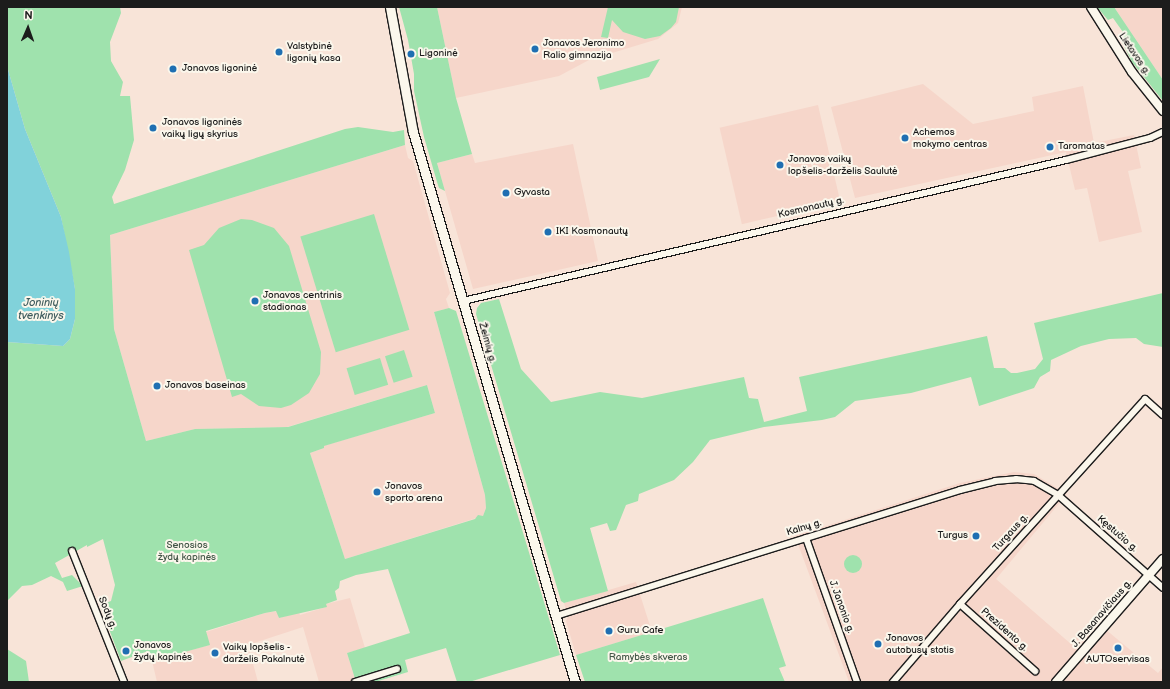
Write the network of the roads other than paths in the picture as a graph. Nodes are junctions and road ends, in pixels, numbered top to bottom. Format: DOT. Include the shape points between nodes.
graph roads {
  1 [pos="390,7"];
  2 [pos="1090,7"];
  3 [pos="1163,111"];
  4 [pos="1163,132"];
  5 [pos="463,301"];
  6 [pos="1163,415"];
  7 [pos="1058,495"];
  8 [pos="806,538"];
  9 [pos="72,551"];
  10 [pos="1163,559"];
  11 [pos="1149,575"];
  12 [pos="1163,588"];
  13 [pos="960,604"];
  14 [pos="556,616"];
  15 [pos="397,669"];
  16 [pos="1035,671"];
  17 [pos="124,682"];
  18 [pos="355,682"];
  19 [pos="575,682"];
  20 [pos="857,682"];
  21 [pos="894,682"];
  22 [pos="1056,682"];
  1 -- 5 [label="main road, Žeimių g." via="410,121"];
  2 -- 3 [label="main road, Lietavos g." via="1132,72"];
  4 -- 5 [label="street, Kosmonautų g." via="1150,138 1066,160"];
  5 -- 14 [label="main road, Žeimių g."];
  6 -- 7 [label="street, Turgaus g." via="1145,399"];
  7 -- 8 [label="street, Kalnų g." via="1034,481 995,481"];
  7 -- 11 [label="street, Kęstučio g."];
  7 -- 13 [label="street, Turgaus g."];
  8 -- 14 [label="street, Kalnų g."];
  8 -- 20 [label="street, J. Janonio g."];
  9 -- 17 [label="street, Sodų g."];
  10 -- 11 [label="main road, J. Basanavičiaus g."];
  11 -- 12 [label="street, Kęstučio g."];
  11 -- 22 [label="main road, J. Basanavičiaus g."];
  13 -- 16 [label="street, Prezidento g."];
  13 -- 21 [label="street, Turgaus g."];
  14 -- 19 [label="main road, Žeimių g."];
  15 -- 18 [label="street"];
}
